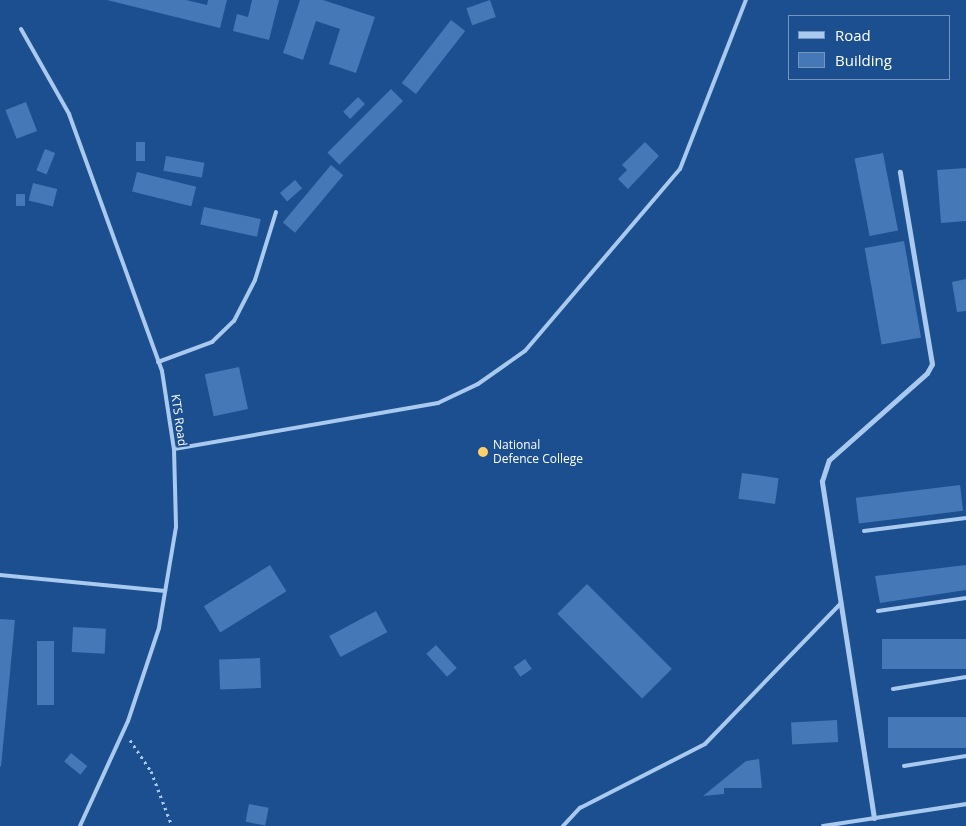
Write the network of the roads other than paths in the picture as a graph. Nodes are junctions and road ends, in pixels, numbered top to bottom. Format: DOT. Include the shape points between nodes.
graph roads {
  1 [pos="746,0"];
  2 [pos="21,29"];
  3 [pos="900,172"];
  4 [pos="276,212"];
  5 [pos="158,362"];
  6 [pos="174,449"];
  7 [pos="966,518"];
  8 [pos="864,531"];
  9 [pos="0,575"];
  10 [pos="165,592"];
  11 [pos="966,598"];
  12 [pos="841,603"];
  13 [pos="878,611"];
  14 [pos="966,677"];
  15 [pos="893,689"];
  16 [pos="966,756"];
  17 [pos="904,766"];
  18 [pos="966,804"];
  19 [pos="874,818"];
  20 [pos="80,826"];
  21 [pos="563,826"];
  22 [pos="824,826"];
  1 -- 6 [label="lane" via="680,169 525,351 478,384 438,403"];
  2 -- 5 [label="lane, KTS Road" via="69,114"];
  3 -- 12 [label="street" via="932,364 927,374 829,460 824,470"];
  4 -- 5 [label="lane" via="255,280 234,321 212,342"];
  5 -- 6 [label="lane, KTS Road"];
  6 -- 10 [label="lane, KTS Road" via="176,527"];
  7 -- 8 [label="lane"];
  9 -- 10 [label="lane"];
  10 -- 20 [label="lane, KTS Road" via="159,628 123,732"];
  11 -- 13 [label="lane"];
  12 -- 19 [label="street"];
  12 -- 21 [label="lane" via="705,744 596,799"];
  14 -- 15 [label="lane"];
  16 -- 17 [label="lane"];
  18 -- 19 [label="lane"];
  19 -- 22 [label="lane"];
}
